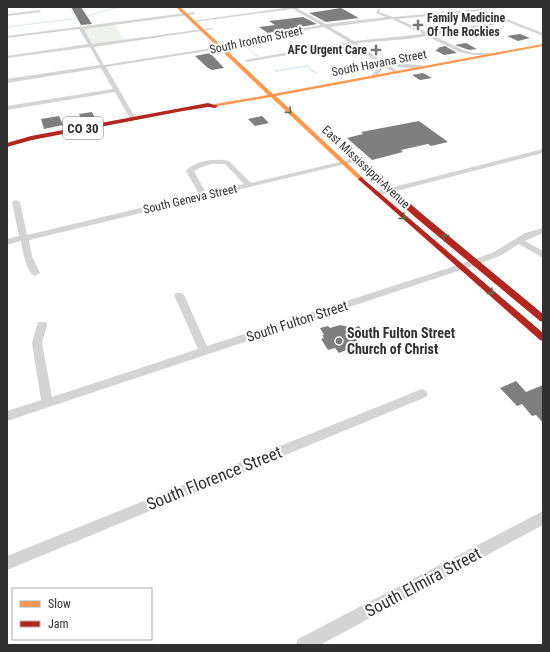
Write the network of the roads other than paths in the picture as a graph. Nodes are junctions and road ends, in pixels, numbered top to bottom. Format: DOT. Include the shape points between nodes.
graph roads {
  1 [pos="178,7"];
  2 [pos="301,7"];
  3 [pos="373,7"];
  4 [pos="284,8"];
  5 [pos="294,8"];
  6 [pos="40,11"];
  7 [pos="7,15"];
  8 [pos="193,15"];
  9 [pos="393,18"];
  10 [pos="509,21"];
  11 [pos="326,26"];
  12 [pos="81,28"];
  13 [pos="207,29"];
  14 [pos="427,35"];
  15 [pos="7,37"];
  16 [pos="542,39"];
  17 [pos="353,42"];
  18 [pos="445,44"];
  19 [pos="91,46"];
  20 [pos="227,48"];
  21 [pos="493,54"];
  22 [pos="7,58"];
  23 [pos="246,60"];
  24 [pos="380,61"];
  25 [pos="456,61"];
  26 [pos="103,66"];
  27 [pos="421,67"];
  28 [pos="396,72"];
  29 [pos="373,77"];
  30 [pos="7,81"];
  31 [pos="116,90"];
  32 [pos="284,94"];
  33 [pos="273,96"];
  34 [pos="219,106"];
  35 [pos="7,108"];
  36 [pos="299,108"];
  37 [pos="156,114"];
  38 [pos="132,119"];
  39 [pos="143,122"];
  40 [pos="122,126"];
  41 [pos="74,129"];
  42 [pos="61,138"];
  43 [pos="9,144"];
  44 [pos="341,146"];
  45 [pos="543,151"];
  46 [pos="356,160"];
  47 [pos="344,163"];
  48 [pos="249,185"];
  49 [pos="390,191"];
  50 [pos="377,194"];
  51 [pos="204,196"];
  52 [pos="16,202"];
  53 [pos="543,230"];
  54 [pos="24,238"];
  55 [pos="518,241"];
  56 [pos="7,242"];
  57 [pos="543,255"];
  58 [pos="475,262"];
  59 [pos="461,267"];
  60 [pos="35,273"];
  61 [pos="179,295"];
  62 [pos="543,319"];
  63 [pos="42,325"];
  64 [pos="543,338"];
  65 [pos="204,351"];
  66 [pos="422,394"];
  67 [pos="47,403"];
  68 [pos="7,416"];
  69 [pos="543,518"];
  70 [pos="7,563"];
  71 [pos="304,645"];
  1 -- 8 [label="main road, East Mississippi Avenue"];
  2 -- 5 [label="street"];
  3 -- 9 [label="street" via="381,15"];
  4 -- 5 [label="street"];
  4 -- 8 [label="street"];
  5 -- 11 [label="street"];
  6 -- 7 [label="street"];
  8 -- 12 [label="street"];
  8 -- 13 [label="main road, East Mississippi Avenue"];
  9 -- 10 [label="street, South Ironton Street" via="482,10"];
  9 -- 11 [label="street, South Ironton Street"];
  9 -- 14 [label="street"];
  10 -- 14 [label="street"];
  10 -- 16 [label="street"];
  11 -- 17 [label="street"];
  11 -- 20 [label="street, South Ironton Street" via="284,32"];
  12 -- 15 [label="street"];
  12 -- 19 [label="street"];
  13 -- 19 [label="street"];
  13 -- 20 [label="main road, East Mississippi Avenue"];
  14 -- 17 [label="street"];
  14 -- 18 [label="street"];
  16 -- 21 [label="main road, South Havana Street / CO 30"];
  17 -- 23 [label="street"];
  17 -- 24 [label="street"];
  18 -- 21 [label="street" via="465,53"];
  18 -- 25 [label="street" via="462,54"];
  19 -- 22 [label="street"];
  19 -- 26 [label="street"];
  20 -- 23 [label="main road, East Mississippi Avenue"];
  20 -- 26 [label="street, South Ironton Street"];
  20 -- 33 [label="main road, East Mississippi Avenue"];
  21 -- 25 [label="main road, South Havana Street / CO 30"];
  23 -- 32 [label="main road, East Mississippi Avenue"];
  24 -- 27 [label="street" via="397,66"];
  24 -- 28 [label="street"];
  24 -- 29 [label="street" via="382,67"];
  25 -- 27 [label="main road, South Havana Street / CO 30"];
  26 -- 30 [label="street, South Ironton Street"];
  26 -- 31 [label="street"];
  27 -- 28 [label="main road, South Havana Street / CO 30"];
  28 -- 29 [label="main road, South Havana Street / CO 30"];
  29 -- 32 [label="main road, South Havana Street / CO 30"];
  31 -- 35 [label="street"];
  31 -- 38 [label="street"];
  32 -- 33 [label="main road, South Havana Street / CO 30"];
  32 -- 36 [label="main road, East Mississippi Avenue"];
  33 -- 34 [label="main road, South Havana Street / CO 30"];
  33 -- 47 [label="main road, East Mississippi Avenue, one-way"];
  34 -- 37 [label="main road, South Havana Street / CO 30"];
  34 -- 39 [label="main road, South Havana Street / CO 30"];
  37 -- 38 [label="main road, South Havana Street / CO 30"];
  37 -- 39 [label="main road"];
  38 -- 40 [label="main road"];
  38 -- 41 [label="main road, South Havana Street / CO 30"];
  39 -- 40 [label="main road, South Havana Street / CO 30"];
  40 -- 42 [label="main road, South Havana Street / CO 30"];
  41 -- 42 [label="main road"];
  41 -- 43 [label="main road, South Havana Street / CO 30"];
  42 -- 43 [label="main road, South Havana Street / CO 30" via="27,144"];
  44 -- 46 [label="main road, East Mississippi Avenue"];
  45 -- 49 [label="street"];
  46 -- 47 [label="street, South Geneva Street"];
  46 -- 49 [label="main road, East Mississippi Avenue"];
  47 -- 48 [label="street, South Geneva Street"];
  47 -- 50 [label="main road, East Mississippi Avenue"];
  48 -- 51 [label="street, South Geneva Street"];
  48 -- 51 [label="street" via="227,162 203,164 191,168 190,171"];
  49 -- 50 [label="street"];
  58 -- 49 [label="main road, East Mississippi Avenue, one-way"];
  50 -- 59 [label="main road, East Mississippi Avenue, one-way"];
  51 -- 54 [label="street, South Geneva Street"];
  52 -- 54 [label="street"];
  53 -- 55 [label="street, South Fulton Street"];
  54 -- 56 [label="street, South Geneva Street"];
  54 -- 60 [label="street"];
  55 -- 57 [label="street"];
  55 -- 58 [label="street, South Fulton Street" via="502,252"];
  58 -- 59 [label="street, South Fulton Street"];
  58 -- 62 [label="main road, East Mississippi Avenue"];
  59 -- 64 [label="main road, East Mississippi Avenue, one-way"];
  59 -- 65 [label="street, South Fulton Street"];
  61 -- 65 [label="street"];
  63 -- 67 [label="street" via="37,343"];
  65 -- 67 [label="street, South Fulton Street"];
  66 -- 70 [label="street, South Florence Street"];
  67 -- 68 [label="street, South Fulton Street"];
  69 -- 71 [label="street, South Elmira Street"];
}
